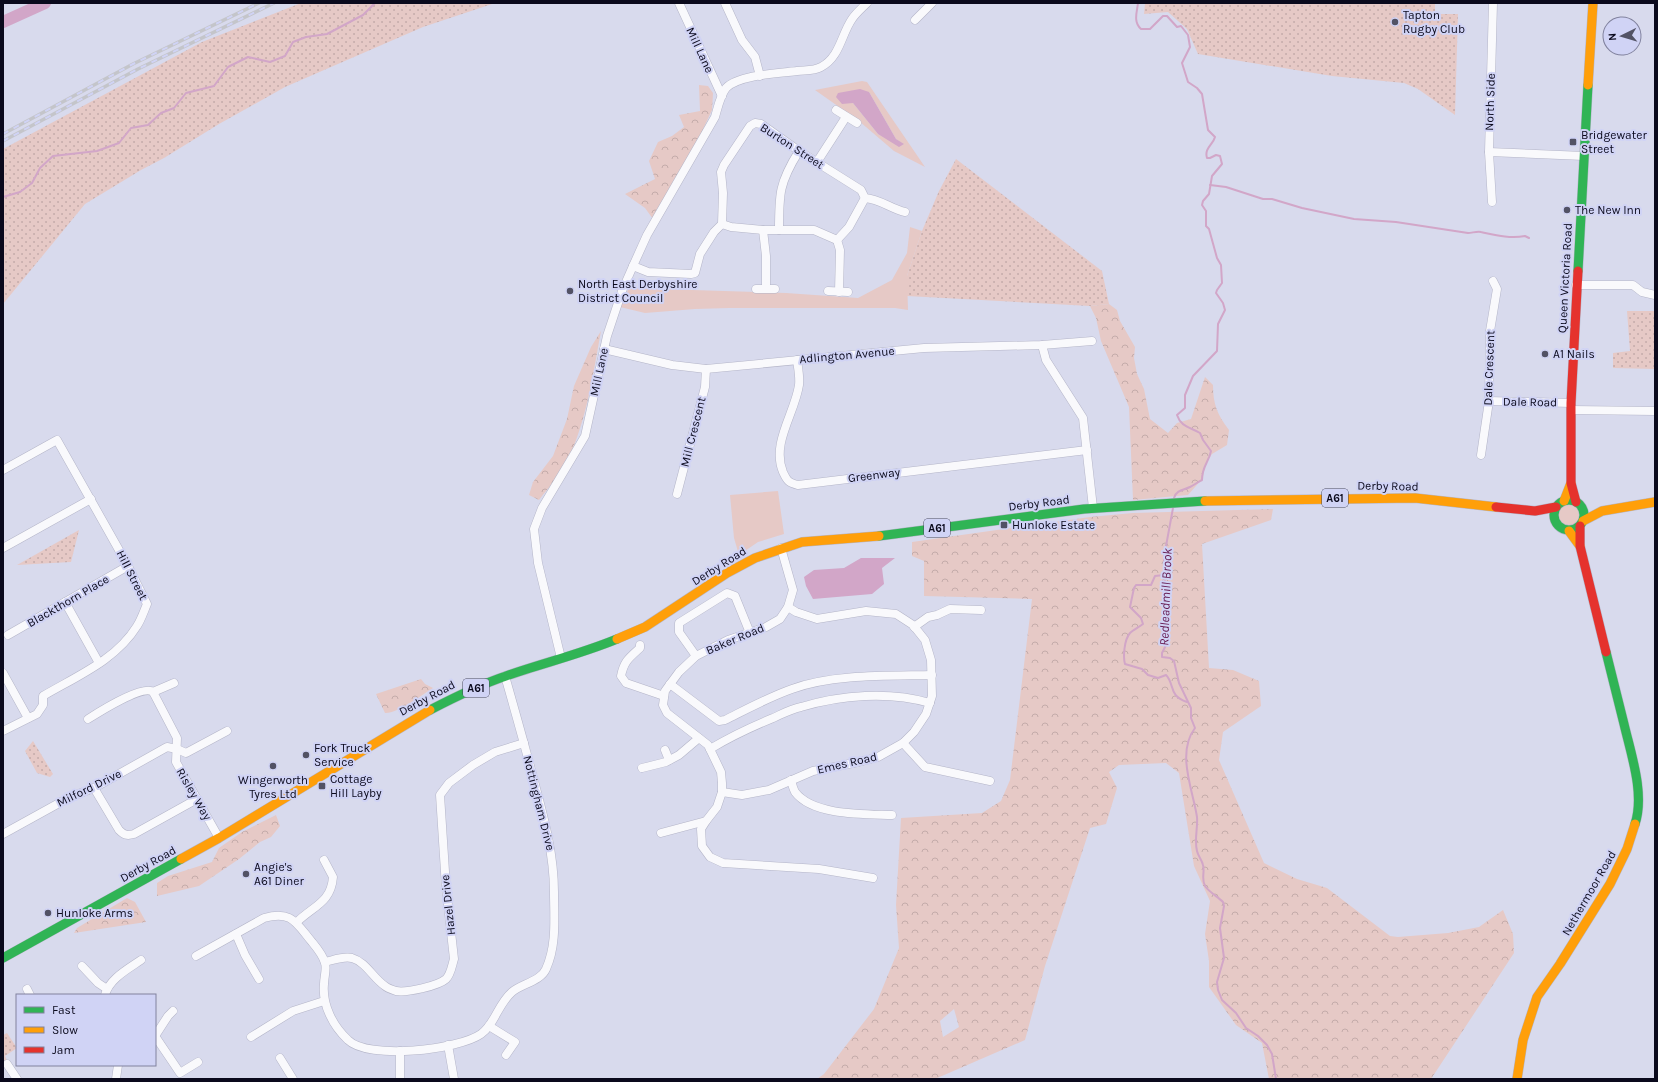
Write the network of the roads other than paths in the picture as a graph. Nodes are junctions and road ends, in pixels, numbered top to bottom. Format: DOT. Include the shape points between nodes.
graph roads {
  1 [pos="679,3"];
  2 [pos="725,3"];
  3 [pos="867,3"];
  4 [pos="1493,3"];
  5 [pos="1593,3"];
  6 [pos="929,4"];
  7 [pos="914,20"];
  8 [pos="760,76"];
  9 [pos="722,96"];
  10 [pos="836,110"];
  11 [pos="846,117"];
  12 [pos="857,123"];
  13 [pos="799,151"];
  14 [pos="1489,152"];
  15 [pos="1584,156"];
  16 [pos="817,162"];
  17 [pos="865,198"];
  18 [pos="1492,202"];
  19 [pos="905,212"];
  20 [pos="722,224"];
  21 [pos="763,230"];
  22 [pos="779,230"];
  23 [pos="837,240"];
  24 [pos="633,266"];
  25 [pos="1493,281"];
  26 [pos="1576,285"];
  27 [pos="766,288"];
  28 [pos="756,289"];
  29 [pos="775,289"];
  30 [pos="828,291"];
  31 [pos="839,292"];
  32 [pos="848,292"];
  33 [pos="1655,295"];
  34 [pos="1092,341"];
  35 [pos="1042,345"];
  36 [pos="604,348"];
  37 [pos="797,360"];
  38 [pos="706,369"];
  39 [pos="1489,401"];
  40 [pos="1571,406"];
  41 [pos="1655,411"];
  42 [pos="1087,450"];
  43 [pos="1481,455"];
  44 [pos="3,470"];
  45 [pos="1571,483"];
  46 [pos="677,494"];
  47 [pos="91,499"];
  48 [pos="1564,501"];
  49 [pos="1655,502"];
  50 [pos="1579,504"];
  51 [pos="1556,507"];
  52 [pos="1093,508"];
  53 [pos="1535,511"];
  54 [pos="1602,511"];
  55 [pos="1555,522"];
  56 [pos="1582,524"];
  57 [pos="1569,531"];
  58 [pos="1580,546"];
  59 [pos="3,548"];
  60 [pos="781,548"];
  61 [pos="128,566"];
  62 [pos="65,602"];
  63 [pos="788,607"];
  64 [pos="981,610"];
  65 [pos="914,627"];
  66 [pos="750,633"];
  67 [pos="8,635"];
  68 [pos="640,645"];
  69 [pos="696,656"];
  70 [pos="561,658"];
  71 [pos="99,663"];
  72 [pos="3,672"];
  73 [pos="932,675"];
  74 [pos="505,676"];
  75 [pos="174,683"];
  76 [pos="670,684"];
  77 [pos="153,692"];
  78 [pos="664,696"];
  79 [pos="930,703"];
  80 [pos="28,718"];
  81 [pos="88,719"];
  82 [pos="6,729"];
  83 [pos="227,731"];
  84 [pos="699,738"];
  85 [pos="524,743"];
  86 [pos="903,743"];
  87 [pos="710,748"];
  88 [pos="177,749"];
  89 [pos="665,750"];
  90 [pos="670,760"];
  91 [pos="642,768"];
  92 [pos="791,780"];
  93 [pos="990,781"];
  94 [pos="94,788"];
  95 [pos="722,792"];
  96 [pos="197,799"];
  97 [pos="892,815"];
  98 [pos="706,821"];
  99 [pos="661,833"];
  100 [pos="3,834"];
  101 [pos="219,838"];
  102 [pos="324,860"];
  103 [pos="873,878"];
  104 [pos="297,922"];
  105 [pos="236,934"];
  106 [pos="196,956"];
  107 [pos="3,958"];
  108 [pos="141,960"];
  109 [pos="325,962"];
  110 [pos="82,966"];
  111 [pos="259,979"];
  112 [pos="106,992"];
  113 [pos="324,1000"];
  114 [pos="174,1011"];
  115 [pos="489,1026"];
  116 [pos="156,1034"];
  117 [pos="252,1037"];
  118 [pos="156,1038"];
  119 [pos="448,1045"];
  120 [pos="400,1051"];
  121 [pos="506,1055"];
  122 [pos="280,1058"];
  123 [pos="198,1062"];
  124 [pos="7,1064"];
  125 [pos="118,1066"];
  126 [pos="181,1076"];
  127 [pos="17,1079"];
  128 [pos="116,1079"];
  129 [pos="293,1079"];
  130 [pos="400,1079"];
  131 [pos="454,1079"];
  132 [pos="1517,1079"];
  1 -- 9 [label="street, Mill Lane"];
  2 -- 8 [label="street" via="742,40 755,57"];
  3 -- 8 [label="street, Mill Lane" via="853,18 836,54 821,67"];
  4 -- 14 [label="street, North Side"];
  5 -- 15 [label="main road, Queen Victoria Road"];
  6 -- 7 [label="street"];
  8 -- 9 [label="street, Mill Lane" via="733,83"];
  9 -- 24 [label="street, Mill Lane" via="715,117 647,235"];
  10 -- 11 [label="street"];
  11 -- 12 [label="street"];
  11 -- 16 [label="street"];
  13 -- 16 [label="street, Burton Street"];
  13 -- 20 [label="street, Burton Street" via="761,124 755,123 750,126 721,172"];
  13 -- 22 [label="street" via="783,180 779,200"];
  14 -- 15 [label="street"];
  14 -- 18 [label="street, North Side"];
  15 -- 26 [label="main road, Queen Victoria Road"];
  16 -- 17 [label="street, Burton Street" via="861,190"];
  17 -- 19 [label="street, Burton Street" via="875,199"];
  17 -- 23 [label="street" via="849,227"];
  20 -- 21 [label="street"];
  20 -- 24 [label="street" via="700,254 695,273 648,272"];
  21 -- 22 [label="street"];
  21 -- 27 [label="street"];
  22 -- 23 [label="street" via="814,230"];
  23 -- 31 [label="street" via="840,250"];
  24 -- 36 [label="street, Mill Lane" via="622,291"];
  25 -- 39 [label="street, Dale Crescent" via="1497,289 1490,331"];
  26 -- 33 [label="street" via="1634,285 1642,292"];
  26 -- 40 [label="main road, Queen Victoria Road"];
  27 -- 28 [label="street"];
  27 -- 29 [label="street"];
  30 -- 31 [label="street"];
  31 -- 32 [label="street"];
  34 -- 35 [label="street, Adlington Avenue"];
  35 -- 37 [label="street, Adlington Avenue" via="924,348"];
  35 -- 42 [label="street" via="1046,360 1083,418"];
  36 -- 38 [label="street, Adlington Avenue" via="672,365"];
  36 -- 70 [label="street, Mill Lane" via="585,436 542,508 534,529 538,563"];
  37 -- 38 [label="street, Adlington Avenue"];
  37 -- 42 [label="street, Greenway" via="799,385 781,440 780,455 782,469 787,481 792,484"];
  38 -- 46 [label="street, Mill Crescent" via="705,387"];
  39 -- 40 [label="street, Dale Road"];
  39 -- 43 [label="street, Dale Crescent"];
  40 -- 41 [label="street, Dale Road"];
  40 -- 45 [label="main road, Queen Victoria Road"];
  42 -- 52 [label="street"];
  44 -- 47 [label="street, Hill Street" via="57,440"];
  45 -- 48 [label="main road, Queen Victoria Road"];
  45 -- 50 [label="main road, Queen Victoria Road"];
  47 -- 59 [label="street"];
  47 -- 61 [label="street, Hill Street"];
  48 -- 50 [label="main road"];
  48 -- 51 [label="main road"];
  49 -- 54 [label="main road"];
  50 -- 54 [label="main road"];
  50 -- 56 [label="main road" via="1584,513"];
  51 -- 53 [label="main road, Derby Road / A61"];
  51 -- 55 [label="main road"];
  52 -- 53 [label="main road, Derby Road / A61" via="1184,502 1414,498"];
  52 -- 60 [label="main road, Derby Road / A61" via="877,536 802,542"];
  53 -- 55 [label="main road, Derby Road / A61"];
  54 -- 56 [label="main road"];
  55 -- 57 [label="main road" via="1563,530"];
  56 -- 57 [label="main road"];
  56 -- 58 [label="main road, Nethermoor Road"];
  57 -- 58 [label="main road, Nethermoor Road"];
  58 -- 132 [label="main road, Nethermoor Road" via="1629,746 1638,790 1637,818 1627,849 1610,884 1537,997 1523,1040"];
  60 -- 63 [label="street, Baker Road" via="793,590"];
  60 -- 70 [label="main road, Derby Road / A61" via="748,562 645,626 611,642"];
  61 -- 62 [label="street, Blackthorn Place"];
  61 -- 71 [label="street, Hill Street" via="147,604 137,626 117,651"];
  62 -- 67 [label="street, Blackthorn Place"];
  62 -- 71 [label="street"];
  63 -- 65 [label="street, Emes Road" via="817,619 866,611 888,612 896,614"];
  63 -- 66 [label="street, Baker Road" via="780,619"];
  64 -- 65 [label="street" via="950,609 928,617"];
  65 -- 73 [label="street, Emes Road" via="925,640 932,660"];
  66 -- 69 [label="street, Baker Road" via="728,640"];
  66 -- 69 [label="street" via="735,596 727,593 679,623 679,632"];
  68 -- 78 [label="street" via="623,665 621,676 626,683"];
  69 -- 76 [label="street, Baker Road"];
  70 -- 74 [label="main road, Derby Road / A61"];
  71 -- 80 [label="street, Hill Street" via="44,696 43,705 37,714"];
  72 -- 80 [label="street"];
  73 -- 76 [label="street" via="870,676 793,688 719,721"];
  73 -- 79 [label="street, Emes Road"];
  74 -- 85 [label="street, Nottingham Drive"];
  74 -- 101 [label="main road, Derby Road / A61" via="464,692 418,716"];
  75 -- 77 [label="street"];
  76 -- 78 [label="street, Baker Road"];
  77 -- 81 [label="street" via="146,690 122,699"];
  77 -- 88 [label="street, Risley Way" via="177,738"];
  78 -- 84 [label="street" via="663,705 667,713"];
  79 -- 86 [label="street, Emes Road" via="914,732"];
  79 -- 87 [label="street" via="883,695 800,707 739,732"];
  80 -- 82 [label="street, Hill Street"];
  83 -- 88 [label="street, Milford Drive" via="186,753"];
  84 -- 87 [label="street"];
  84 -- 90 [label="street"];
  85 -- 109 [label="street, Hazel Drive" via="495,752 473,765 449,783 440,795 454,959 446,978 437,984 396,991 384,986 362,964 352,958"];
  85 -- 115 [label="street, Nottingham Drive" via="548,832 554,876 554,943 546,970 512,991"];
  86 -- 92 [label="street, Emes Road" via="878,757 813,771"];
  86 -- 93 [label="street" via="925,767"];
  87 -- 95 [label="street" via="721,772"];
  88 -- 94 [label="street, Milford Drive" via="167,747"];
  88 -- 96 [label="street, Risley Way" via="176,762"];
  89 -- 90 [label="street"];
  90 -- 91 [label="street"];
  92 -- 95 [label="street, Emes Road" via="769,790 742,795"];
  92 -- 97 [label="street" via="794,791 811,804 846,813"];
  94 -- 96 [label="street" via="118,830 128,836"];
  94 -- 100 [label="street, Milford Drive" via="70,797"];
  95 -- 98 [label="street" via="717,807"];
  96 -- 101 [label="street, Risley Way"];
  98 -- 99 [label="street"];
  98 -- 103 [label="street" via="701,829 702,846 710,857 723,863 819,869"];
  101 -- 107 [label="main road, Derby Road / A61"];
  102 -- 104 [label="street" via="333,877 329,894"];
  104 -- 105 [label="street" via="276,915 264,918"];
  104 -- 109 [label="street"];
  105 -- 106 [label="street"];
  105 -- 111 [label="street"];
  108 -- 112 [label="street" via="111,983"];
  109 -- 113 [label="street, Nottingham Drive"];
  110 -- 112 [label="street"];
  113 -- 117 [label="street" via="293,1011"];
  113 -- 120 [label="street, Nottingham Drive" via="342,1035 351,1043 370,1050"];
  114 -- 116 [label="street"];
  115 -- 119 [label="street, Nottingham Drive" via="481,1035"];
  115 -- 121 [label="street" via="515,1042"];
  118 -- 126 [label="street"];
  119 -- 120 [label="street, Nottingham Drive" via="409,1052"];
  119 -- 131 [label="street"];
  120 -- 130 [label="street"];
  122 -- 129 [label="street"];
  123 -- 126 [label="street"];
  124 -- 127 [label="street"];
  125 -- 128 [label="street"];
}
